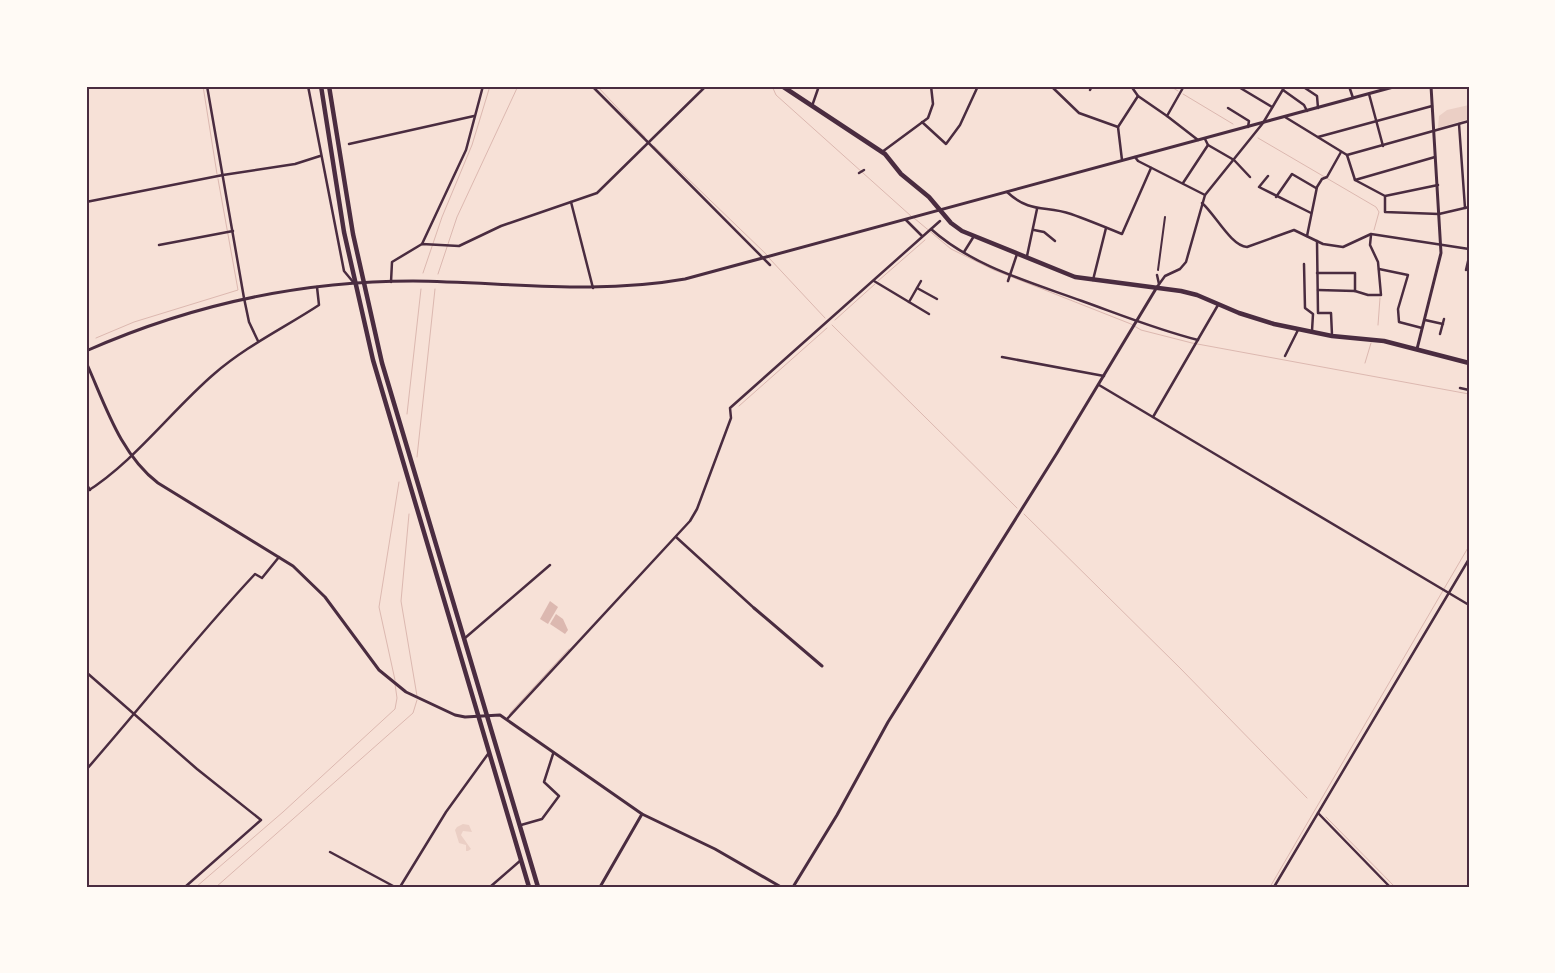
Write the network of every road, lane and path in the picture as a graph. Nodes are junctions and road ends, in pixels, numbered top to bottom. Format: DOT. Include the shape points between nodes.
graph roads {
  1 [pos="207,86"];
  2 [pos="308,86"];
  3 [pos="322,86"];
  4 [pos="329,86"];
  5 [pos="483,86"];
  6 [pos="592,86"];
  7 [pos="706,86"];
  8 [pos="782,86"];
  9 [pos="819,86"];
  10 [pos="931,86"];
  11 [pos="978,86"];
  12 [pos="1051,86"];
  13 [pos="1092,86"];
  14 [pos="1131,86"];
  15 [pos="1184,86"];
  16 [pos="1237,86"];
  17 [pos="1285,86"];
  18 [pos="1302,86"];
  19 [pos="1350,86"];
  20 [pos="1397,86"];
  21 [pos="1431,86"];
  22 [pos="1090,90"];
  23 [pos="1283,90"];
  24 [pos="1369,94"];
  25 [pos="1138,96"];
  26 [pos="1353,98"];
  27 [pos="812,106"];
  28 [pos="1433,106"];
  29 [pos="1272,107"];
  30 [pos="1228,108"];
  31 [pos="1318,108"];
  32 [pos="1307,111"];
  33 [pos="474,116"];
  34 [pos="1167,116"];
  35 [pos="1285,117"];
  36 [pos="1376,121"];
  37 [pos="1469,121"];
  38 [pos="922,122"];
  39 [pos="1263,123"];
  40 [pos="1459,124"];
  41 [pos="1118,127"];
  42 [pos="1248,127"];
  43 [pos="1435,132"];
  44 [pos="1318,137"];
  45 [pos="1204,139"];
  46 [pos="1198,140"];
  47 [pos="648,143"];
  48 [pos="349,144"];
  49 [pos="1208,145"];
  50 [pos="1383,146"];
  51 [pos="882,152"];
  52 [pos="1341,152"];
  53 [pos="1347,155"];
  54 [pos="320,156"];
  55 [pos="1135,157"];
  56 [pos="1436,157"];
  57 [pos="1234,160"];
  58 [pos="1122,161"];
  59 [pos="1151,168"];
  60 [pos="864,170"];
  61 [pos="860,173"];
  62 [pos="223,175"];
  63 [pos="1250,176"];
  64 [pos="1268,176"];
  65 [pos="1355,180"];
  66 [pos="1183,183"];
  67 [pos="1438,185"];
  68 [pos="1317,188"];
  69 [pos="1008,192"];
  70 [pos="1205,195"];
  71 [pos="1385,196"];
  72 [pos="1276,197"];
  73 [pos="86,202"];
  74 [pos="571,202"];
  75 [pos="1202,203"];
  76 [pos="1467,207"];
  77 [pos="1037,209"];
  78 [pos="941,210"];
  79 [pos="1311,214"];
  80 [pos="1440,214"];
  81 [pos="1164,217"];
  82 [pos="906,220"];
  83 [pos="940,221"];
  84 [pos="1106,228"];
  85 [pos="930,229"];
  86 [pos="1034,230"];
  87 [pos="233,231"];
  88 [pos="1372,234"];
  89 [pos="922,236"];
  90 [pos="974,236"];
  91 [pos="1307,236"];
  92 [pos="1055,240"];
  93 [pos="1317,242"];
  94 [pos="422,244"];
  95 [pos="1441,244"];
  96 [pos="159,245"];
  97 [pos="1469,248"];
  98 [pos="964,253"];
  99 [pos="1018,253"];
  100 [pos="1027,256"];
  101 [pos="1469,257"];
  102 [pos="765,258"];
  103 [pos="770,264"];
  104 [pos="1304,264"];
  105 [pos="1379,269"];
  106 [pos="1158,270"];
  107 [pos="1466,270"];
  108 [pos="1317,273"];
  109 [pos="1011,275"];
  110 [pos="1157,275"];
  111 [pos="1009,280"];
  112 [pos="1093,280"];
  113 [pos="874,281"];
  114 [pos="921,281"];
  115 [pos="363,282"];
  116 [pos="392,282"];
  117 [pos="354,283"];
  118 [pos="1158,286"];
  119 [pos="317,287"];
  120 [pos="593,288"];
  121 [pos="917,288"];
  122 [pos="1318,290"];
  123 [pos="1355,291"];
  124 [pos="244,298"];
  125 [pos="937,299"];
  126 [pos="909,302"];
  127 [pos="1218,305"];
  128 [pos="929,314"];
  129 [pos="1444,319"];
  130 [pos="1425,320"];
  131 [pos="1135,324"];
  132 [pos="1443,324"];
  133 [pos="1422,328"];
  134 [pos="1298,330"];
  135 [pos="1312,333"];
  136 [pos="1440,334"];
  137 [pos="1332,336"];
  138 [pos="258,341"];
  139 [pos="1197,342"];
  140 [pos="1417,348"];
  141 [pos="86,351"];
  142 [pos="1285,356"];
  143 [pos="1002,357"];
  144 [pos="86,362"];
  145 [pos="1469,363"];
  146 [pos="1104,376"];
  147 [pos="1098,385"];
  148 [pos="1460,388"];
  149 [pos="1469,390"];
  150 [pos="1153,417"];
  151 [pos="130,455"];
  152 [pos="86,483"];
  153 [pos="90,490"];
  154 [pos="86,492"];
  155 [pos="676,537"];
  156 [pos="280,557"];
  157 [pos="1469,559"];
  158 [pos="550,565"];
  159 [pos="1449,593"];
  160 [pos="1469,606"];
  161 [pos="754,608"];
  162 [pos="464,639"];
  163 [pos="822,666"];
  164 [pos="86,672"];
  165 [pos="136,714"];
  166 [pos="487,715"];
  167 [pos="478,716"];
  168 [pos="507,719"];
  169 [pos="489,752"];
  170 [pos="553,754"];
  171 [pos="86,770"];
  172 [pos="1317,812"];
  173 [pos="642,814"];
  174 [pos="519,825"];
  175 [pos="330,852"];
  176 [pos="521,860"];
  177 [pos="185,887"];
  178 [pos="395,887"];
  179 [pos="400,887"];
  180 [pos="490,887"];
  181 [pos="529,887"];
  182 [pos="538,887"];
  183 [pos="600,887"];
  184 [pos="781,887"];
  185 [pos="793,887"];
  186 [pos="1274,887"];
  187 [pos="1390,887"];
  1 -- 62 [label="street"];
  2 -- 54 [label="street"];
  3 -- 117 [label="main road"];
  4 -- 115 [label="main road"];
  5 -- 33 [label="street"];
  6 -- 47 [label="street"];
  7 -- 47 [label="street"];
  8 -- 27 [label="main road"];
  9 -- 27 [label="street"];
  10 -- 38 [label="street" via="932,110"];
  11 -- 38 [label="street" via="960,125 946,144"];
  12 -- 41 [label="street" via="1079,113"];
  13 -- 22 [label="street"];
  14 -- 25 [label="street"];
  15 -- 34 [label="street"];
  16 -- 29 [label="street"];
  17 -- 23 [label="street"];
  18 -- 31 [label="street" via="1317,96"];
  19 -- 26 [label="street"];
  20 -- 24 [label="street"];
  21 -- 28 [label="street"];
  23 -- 29 [label="street"];
  23 -- 32 [label="street" via="1304,105"];
  24 -- 26 [label="street"];
  24 -- 36 [label="street"];
  25 -- 34 [label="street"];
  25 -- 41 [label="street"];
  26 -- 31 [label="street"];
  27 -- 51 [label="main road"];
  28 -- 36 [label="street"];
  28 -- 43 [label="street"];
  29 -- 39 [label="street"];
  30 -- 42 [label="street" via="1249,121"];
  31 -- 32 [label="street"];
  32 -- 35 [label="street"];
  33 -- 48 [label="street"];
  33 -- 94 [label="street" via="466,150"];
  34 -- 46 [label="street"];
  35 -- 39 [label="street"];
  35 -- 44 [label="street"];
  36 -- 44 [label="street"];
  36 -- 50 [label="street"];
  37 -- 40 [label="street"];
  38 -- 51 [label="street"];
  39 -- 42 [label="street"];
  39 -- 57 [label="street"];
  40 -- 43 [label="street"];
  40 -- 76 [label="street"];
  41 -- 58 [label="street"];
  42 -- 45 [label="street"];
  43 -- 50 [label="street"];
  43 -- 56 [label="street"];
  44 -- 52 [label="street"];
  45 -- 46 [label="street"];
  45 -- 49 [label="street"];
  46 -- 55 [label="street"];
  47 -- 74 [label="street" via="597,193"];
  47 -- 102 [label="street"];
  49 -- 57 [label="street"];
  49 -- 66 [label="street"];
  50 -- 53 [label="street"];
  51 -- 78 [label="main road" via="900,174"];
  52 -- 53 [label="street"];
  52 -- 68 [label="street"];
  53 -- 65 [label="street"];
  54 -- 62 [label="street" via="295,164"];
  54 -- 117 [label="street" via="344,271"];
  55 -- 58 [label="street"];
  55 -- 59 [label="street"];
  56 -- 65 [label="street"];
  56 -- 67 [label="street"];
  57 -- 63 [label="street"];
  57 -- 70 [label="street"];
  58 -- 69 [label="street"];
  59 -- 66 [label="street"];
  59 -- 84 [label="street" via="1122,234"];
  60 -- 61 [label="street"];
  62 -- 73 [label="street"];
  62 -- 87 [label="street"];
  64 -- 72 [label="street" via="1259,187"];
  65 -- 71 [label="street"];
  66 -- 70 [label="street"];
  67 -- 71 [label="street"];
  67 -- 80 [label="street"];
  68 -- 72 [label="street" via="1292,174"];
  68 -- 79 [label="street"];
  69 -- 77 [label="street" via="1016,200"];
  69 -- 78 [label="street"];
  70 -- 75 [label="street"];
  71 -- 80 [label="street" via="1384,212"];
  72 -- 79 [label="street"];
  74 -- 94 [label="street" via="501,226 459,246"];
  74 -- 120 [label="street"];
  75 -- 91 [label="street" via="1214,212 1229,236 1241,247 1294,230"];
  75 -- 118 [label="street" via="1186,262 1165,276"];
  76 -- 80 [label="street"];
  77 -- 84 [label="street" via="1050,208"];
  77 -- 86 [label="street"];
  78 -- 82 [label="street"];
  78 -- 90 [label="main road" via="955,227"];
  79 -- 91 [label="street"];
  80 -- 95 [label="street"];
  81 -- 106 [label="street"];
  82 -- 89 [label="street"];
  82 -- 102 [label="street"];
  83 -- 85 [label="street"];
  84 -- 112 [label="street"];
  85 -- 89 [label="street"];
  85 -- 98 [label="street"];
  86 -- 92 [label="street"];
  86 -- 100 [label="street"];
  87 -- 96 [label="street"];
  87 -- 124 [label="street"];
  88 -- 93 [label="street" via="1343,248"];
  88 -- 95 [label="street"];
  88 -- 105 [label="street" via="1370,245"];
  89 -- 113 [label="street"];
  90 -- 98 [label="street"];
  90 -- 99 [label="main road"];
  91 -- 93 [label="street"];
  93 -- 108 [label="street"];
  94 -- 116 [label="street" via="392,262"];
  95 -- 97 [label="street"];
  95 -- 130 [label="street"];
  98 -- 109 [label="street"];
  99 -- 100 [label="main road"];
  99 -- 109 [label="street"];
  100 -- 112 [label="main road" via="1075,277"];
  101 -- 107 [label="street"];
  102 -- 103 [label="street"];
  102 -- 120 [label="street" via="663,283"];
  104 -- 135 [label="street" via="1304,308 1313,314"];
  105 -- 123 [label="street" via="1381,295"];
  105 -- 133 [label="street" via="1408,275 1398,309 1399,322"];
  108 -- 122 [label="street"];
  108 -- 123 [label="street" via="1355,273"];
  109 -- 111 [label="street"];
  109 -- 131 [label="street"];
  110 -- 118 [label="street"];
  112 -- 118 [label="main road"];
  113 -- 126 [label="street"];
  113 -- 155 [label="street" via="730,408 731,418 697,509"];
  114 -- 121 [label="street"];
  115 -- 116 [label="street"];
  115 -- 117 [label="street"];
  115 -- 162 [label="main road" via="392,398"];
  116 -- 120 [label="street"];
  117 -- 119 [label="street"];
  117 -- 167 [label="main road" via="381,389"];
  118 -- 127 [label="main road" via="1197,295"];
  118 -- 131 [label="street"];
  119 -- 124 [label="street"];
  119 -- 138 [label="street" via="320,302 317,306"];
  121 -- 125 [label="street"];
  121 -- 126 [label="street"];
  122 -- 123 [label="street"];
  122 -- 137 [label="street" via="1318,313 1331,313"];
  124 -- 138 [label="street" via="249,322"];
  124 -- 141 [label="street" via="169,318"];
  126 -- 128 [label="street"];
  127 -- 134 [label="main road"];
  127 -- 139 [label="street"];
  129 -- 132 [label="street"];
  130 -- 132 [label="street"];
  130 -- 133 [label="street"];
  131 -- 139 [label="street"];
  131 -- 146 [label="street"];
  132 -- 136 [label="street"];
  133 -- 140 [label="street"];
  134 -- 135 [label="main road"];
  134 -- 142 [label="street"];
  135 -- 137 [label="main road"];
  137 -- 140 [label="main road"];
  138 -- 151 [label="street" via="213,375"];
  139 -- 150 [label="street"];
  140 -- 145 [label="main road"];
  143 -- 146 [label="street"];
  144 -- 151 [label="street"];
  146 -- 147 [label="street"];
  147 -- 150 [label="street"];
  147 -- 185 [label="street" via="888,722"];
  148 -- 149 [label="street"];
  150 -- 159 [label="street"];
  151 -- 153 [label="street"];
  151 -- 156 [label="street" via="158,483"];
  152 -- 153 [label="street"];
  153 -- 154 [label="street"];
  155 -- 161 [label="street"];
  155 -- 168 [label="street"];
  156 -- 165 [label="street" via="262,578 255,574 213,619"];
  156 -- 167 [label="street" via="316,588 391,681 410,694 455,715"];
  157 -- 159 [label="street"];
  158 -- 162 [label="street"];
  159 -- 160 [label="street"];
  159 -- 172 [label="street"];
  161 -- 163 [label="street"];
  162 -- 166 [label="main road"];
  164 -- 165 [label="street"];
  165 -- 171 [label="street"];
  165 -- 177 [label="street" via="261,820"];
  166 -- 167 [label="street"];
  166 -- 168 [label="street" via="500,715"];
  166 -- 174 [label="main road"];
  167 -- 169 [label="main road"];
  168 -- 170 [label="street"];
  169 -- 176 [label="main road"];
  169 -- 179 [label="street" via="446,812"];
  170 -- 173 [label="street"];
  170 -- 174 [label="street" via="544,782 559,796 542,819"];
  172 -- 186 [label="street"];
  172 -- 187 [label="street"];
  173 -- 183 [label="street"];
  173 -- 184 [label="street" via="715,849"];
  174 -- 182 [label="main road"];
  175 -- 178 [label="street"];
  176 -- 180 [label="street"];
  176 -- 181 [label="main road"];
}
